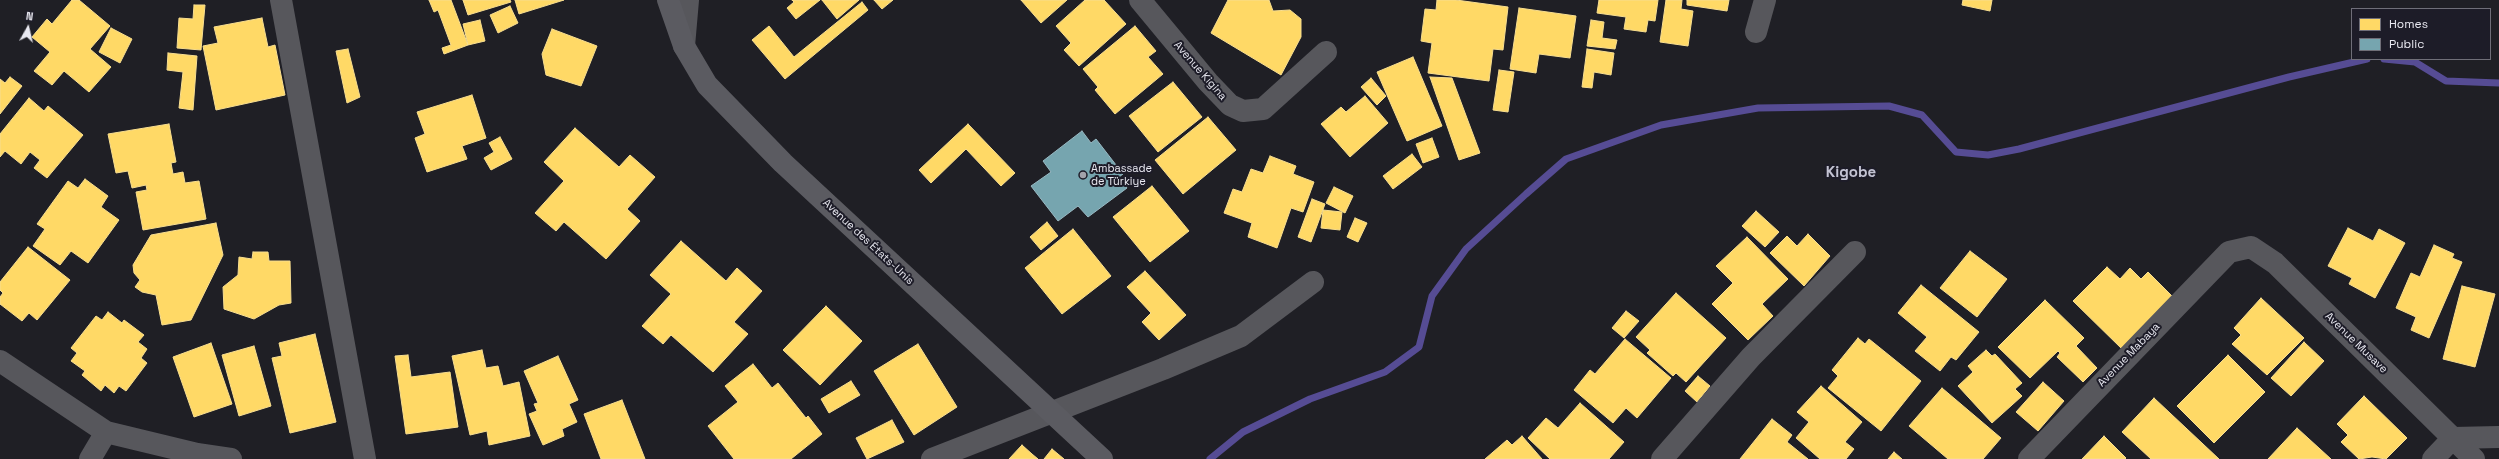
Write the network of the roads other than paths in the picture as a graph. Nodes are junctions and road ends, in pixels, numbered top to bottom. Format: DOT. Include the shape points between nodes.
graph roads {
  1 [pos="281,0"];
  2 [pos="668,0"];
  3 [pos="688,0"];
  4 [pos="1140,0"];
  5 [pos="1765,0"];
  6 [pos="1756,32"];
  7 [pos="684,46"];
  8 [pos="1326,52"];
  9 [pos="1855,252"];
  10 [pos="2229,252"];
  11 [pos="1313,282"];
  12 [pos="0,361"];
  13 [pos="1050,413"];
  14 [pos="106,432"];
  15 [pos="2499,437"];
  16 [pos="2454,438"];
  17 [pos="1097,456"];
  18 [pos="90,459"];
  19 [pos="231,459"];
  20 [pos="365,459"];
  21 [pos="932,459"];
  22 [pos="1662,459"];
  23 [pos="2029,459"];
  24 [pos="2433,459"];
  25 [pos="2474,459"];
  1 -- 20 [label="street"];
  2 -- 7 [label="street, Avenue des États-Unis"];
  3 -- 7 [label="street"];
  4 -- 8 [label="street, Avenue Kigina" via="1208,82 1230,105 1244,111 1263,109"];
  5 -- 6 [label="street"];
  7 -- 13 [label="street, Avenue des États-Unis" via="708,85 783,163"];
  9 -- 22 [label="street" via="1751,357"];
  10 -- 16 [label="street, Avenue Musave" via="2251,247 2275,263"];
  10 -- 23 [label="street, Avenue Mabaya"];
  11 -- 13 [label="street" via="1241,336 1163,370"];
  12 -- 14 [label="street"];
  13 -- 17 [label="street, Avenue des États-Unis"];
  13 -- 21 [label="street"];
  14 -- 18 [label="street"];
  14 -- 19 [label="street" via="197,454"];
  15 -- 16 [label="street"];
  16 -- 24 [label="street"];
  16 -- 25 [label="street, Avenue Musave"];
}
